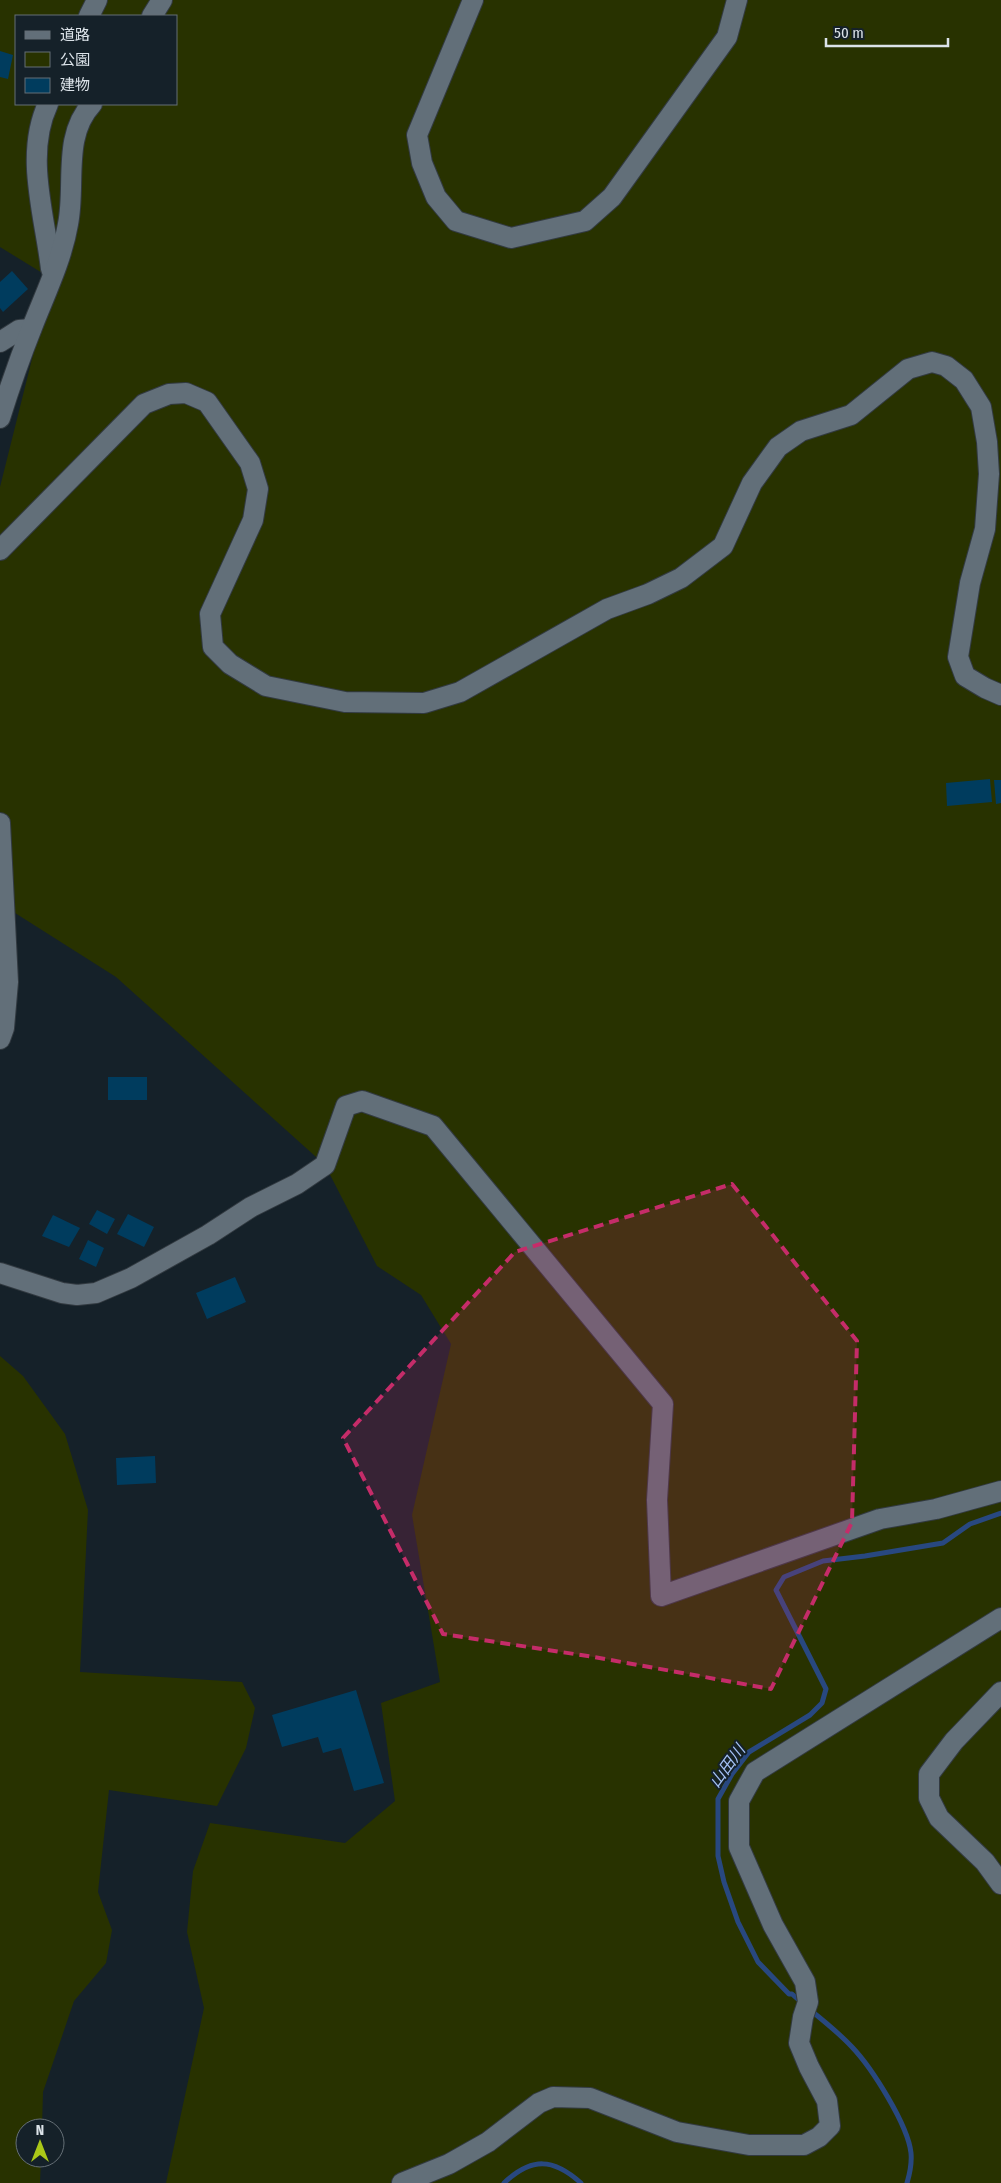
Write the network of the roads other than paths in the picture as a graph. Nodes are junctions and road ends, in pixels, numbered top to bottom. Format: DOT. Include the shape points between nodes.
graph roads {
  1 [pos="97,0"];
  2 [pos="162,0"];
  3 [pos="473,0"];
  4 [pos="737,0"];
  5 [pos="90,15"];
  6 [pos="153,15"];
  7 [pos="48,105"];
  8 [pos="91,105"];
  9 [pos="52,279"];
  10 [pos="31,329"];
  11 [pos="0,342"];
  12 [pos="0,418"];
  13 [pos="0,550"];
  14 [pos="1001,695"];
  15 [pos="0,823"];
  16 [pos="0,1039"];
  17 [pos="0,1273"];
  18 [pos="1001,1492"];
  19 [pos="1001,1618"];
  20 [pos="1001,1692"];
  21 [pos="1001,1884"];
  22 [pos="402,2183"];
  1 -- 5 [label="street"];
  2 -- 6 [label="street"];
  3 -- 4 [label="street" via="417,135 422,163 436,197 456,221 511,238 586,221 612,197 727,37"];
  7 -- 9 [label="street" via="38,135 38,191 48,237"];
  8 -- 9 [label="street" via="83,113 73,142 68,224"];
  9 -- 10 [label="street"];
  10 -- 11 [label="street" via="19,330"];
  10 -- 12 [label="street"];
  13 -- 14 [label="street" via="144,404 169,394 186,393 207,402 250,463 258,489 253,520 210,614 213,647 230,664 266,686 344,702 424,703 460,692 608,610 681,578 723,546 752,483 778,447 801,431 851,415 908,369 932,362 946,366 964,380 981,408 989,474 985,529 970,582 958,657 965,676"];
  15 -- 16 [label="street" via="8,982"];
  17 -- 18 [label="street" via="77,1295 96,1293 131,1278 325,1165 346,1106 362,1101 433,1126 663,1404 658,1500 661,1596 880,1519"];
  19 -- 22 [label="street" via="755,1772 740,1801 740,1847 773,1925 805,1982 806,2010 799,2043 827,2101 830,2126 819,2137 804,2146 749,2146 677,2132 590,2098 553,2096 488,2142 448,2164"];
  20 -- 21 [label="street" via="954,1741 929,1774 929,1798 939,1818 985,1862"];
}
